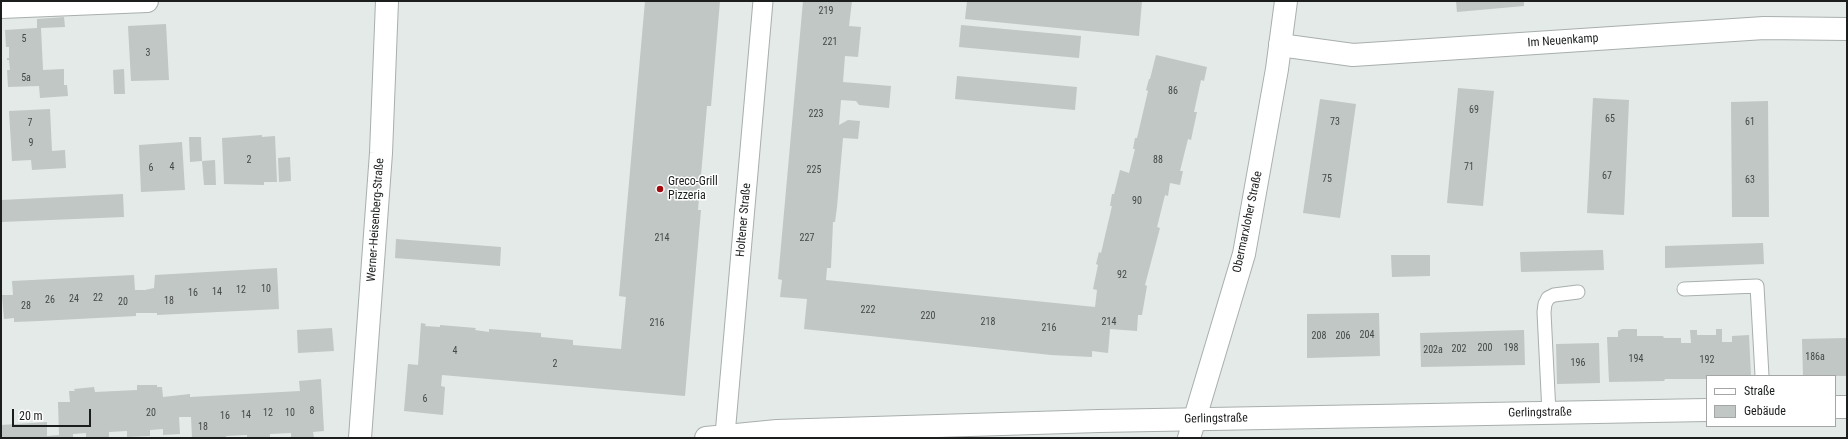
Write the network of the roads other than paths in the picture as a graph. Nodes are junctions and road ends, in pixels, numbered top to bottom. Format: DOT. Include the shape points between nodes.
graph roads {
  1 [pos="147,1"];
  2 [pos="387,1"];
  3 [pos="763,1"];
  4 [pos="1286,1"];
  5 [pos="1,7"];
  6 [pos="1847,29"];
  7 [pos="1280,45"];
  8 [pos="1684,289"];
  9 [pos="1578,292"];
  10 [pos="1762,375"];
  11 [pos="1836,407"];
  12 [pos="1847,407"];
  13 [pos="1706,410"];
  14 [pos="1549,413"];
  15 [pos="1192,429"];
  16 [pos="718,437"];
  17 [pos="360,438"];
  1 -- 5 [label="street"];
  2 -- 17 [label="street, Werner-Heisenberg-Straße" via="381,152"];
  3 -- 16 [label="street, Holtener Straße"];
  4 -- 7 [label="street, Obermarxloher Straße"];
  6 -- 7 [label="street, Im Neuenkamp" via="1764,28 1353,55"];
  7 -- 15 [label="street, Obermarxloher Straße" via="1244,254"];
  8 -- 10 [label="lane" via="1757,286"];
  9 -- 14 [label="lane" via="1554,295 1548,298 1545,304"];
  11 -- 12 [label="street"];
  13 -- 14 [label="street, Gerlingstraße"];
  14 -- 15 [label="street, Gerlingstraße"];
  15 -- 16 [label="street, Gerlingstraße" via="784,431"];
}
